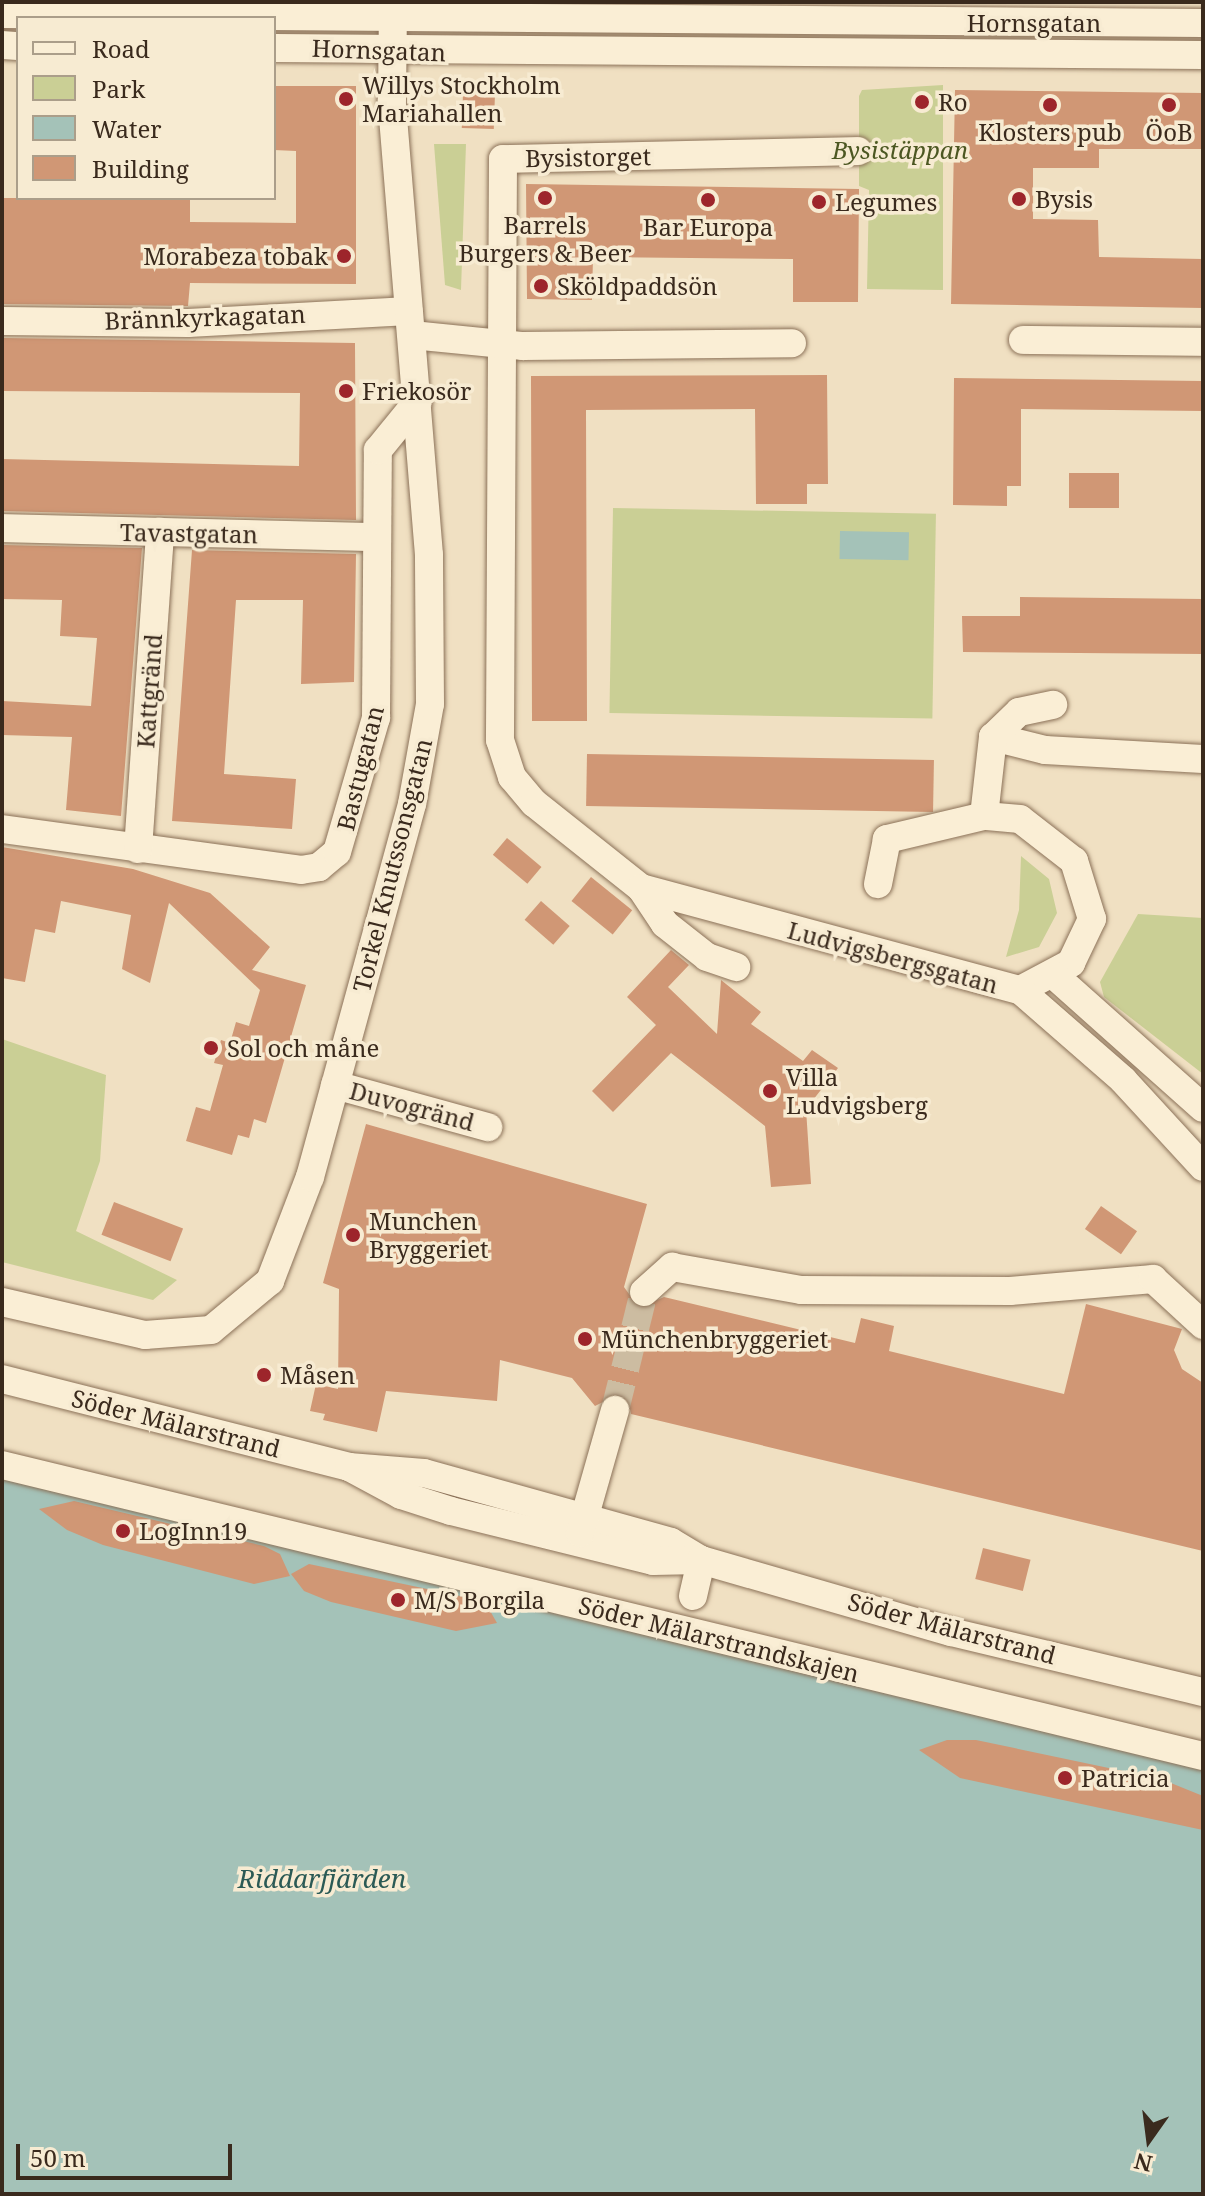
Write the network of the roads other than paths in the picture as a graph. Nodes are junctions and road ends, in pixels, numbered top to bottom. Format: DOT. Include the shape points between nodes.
graph roads {
  1 [pos="393,8"];
  2 [pos="895,12"];
  3 [pos="2,14"];
  4 [pos="1203,23"];
  5 [pos="276,48"];
  6 [pos="391,51"];
  7 [pos="894,55"];
  8 [pos="1203,55"];
  9 [pos="858,151"];
  10 [pos="2,321"];
  11 [pos="410,323"];
  12 [pos="1023,340"];
  13 [pos="1203,342"];
  14 [pos="792,343"];
  15 [pos="500,344"];
  16 [pos="418,401"];
  17 [pos="2,528"];
  18 [pos="160,532"];
  19 [pos="376,537"];
  20 [pos="1053,705"];
  21 [pos="993,737"];
  22 [pos="1203,759"];
  23 [pos="984,816"];
  24 [pos="2,829"];
  25 [pos="138,849"];
  26 [pos="878,884"];
  27 [pos="641,888"];
  28 [pos="736,967"];
  29 [pos="1055,976"];
  30 [pos="1020,990"];
  31 [pos="335,1085"];
  32 [pos="1203,1108"];
  33 [pos="488,1127"];
  34 [pos="1203,1167"];
  35 [pos="644,1292"];
  36 [pos="2,1302"];
  37 [pos="1203,1325"];
  38 [pos="2,1379"];
  39 [pos="615,1410"];
  40 [pos="2,1465"];
  41 [pos="581,1529"];
  42 [pos="701,1560"];
  43 [pos="693,1596"];
  44 [pos="1203,1692"];
  45 [pos="1203,1756"];
  1 -- 2 [label="street, Hornsgatan"];
  1 -- 3 [label="street, Hornsgatan"];
  1 -- 6 [label="street, Torkel Knutssonsgatan"];
  2 -- 4 [label="street, Hornsgatan"];
  2 -- 7 [label="street"];
  5 -- 6 [label="street, Hornsgatan"];
  6 -- 7 [label="street, Hornsgatan"];
  6 -- 11 [label="street, Torkel Knutssonsgatan"];
  7 -- 8 [label="street, Hornsgatan"];
  9 -- 15 [label="street, Bysistorget" via="503,159"];
  10 -- 11 [label="street, Brännkyrkagatan"];
  11 -- 15 [label="street, Brännkyrkagatan"];
  11 -- 16 [label="street, Torkel Knutssonsgatan"];
  12 -- 13 [label="street"];
  14 -- 15 [label="street, Brännkyrkagatan"];
  15 -- 27 [label="street, Ludvigsbergsgatan" via="500,740 512,777 534,803"];
  16 -- 19 [label="street, Bastugatan" via="378,450"];
  16 -- 31 [label="street, Torkel Knutssonsgatan" via="432,629 430,704 412,804"];
  17 -- 18 [label="street, Tavastgatan"];
  18 -- 19 [label="street, Tavastgatan"];
  18 -- 25 [label="street, Kattgränd"];
  19 -- 25 [label="street, Bastugatan" via="376,718 337,852 319,867 301,870"];
  20 -- 21 [label="street" via="1019,712"];
  21 -- 22 [label="street" via="1045,750"];
  21 -- 23 [label="street"];
  23 -- 26 [label="street" via="887,839"];
  23 -- 29 [label="street, Ludvigsbergsgatan" via="1020,819 1051,840 1074,861 1088,889 1092,919 1083,950"];
  24 -- 25 [label="street, Bastugatan"];
  27 -- 28 [label="street, Ludvigsbergsgatan" via="665,924 707,957"];
  27 -- 30 [label="street, Ludvigsbergsgatan" via="971,981"];
  29 -- 30 [label="street, Ludvigsbergsgatan"];
  29 -- 32 [label="street"];
  30 -- 34 [label="street" via="1123,1080"];
  31 -- 33 [label="street, Duvogränd"];
  31 -- 36 [label="street, Torkel Knutssonsgatan" via="282,1258 270,1281 229,1319 191,1335 145,1335"];
  35 -- 37 [label="street" via="672,1267 801,1290 1010,1291 1153,1279"];
  38 -- 41 [label="street, Söder Mälarstrand" via="349,1467 401,1495"];
  39 -- 41 [label="street"];
  40 -- 45 [label="street, Söder Mälarstrandskajen"];
  41 -- 42 [label="street, Söder Mälarstrand" via="653,1561"];
  42 -- 43 [label="street"];
  42 -- 44 [label="street, Söder Mälarstrand" via="951,1632"];
}
